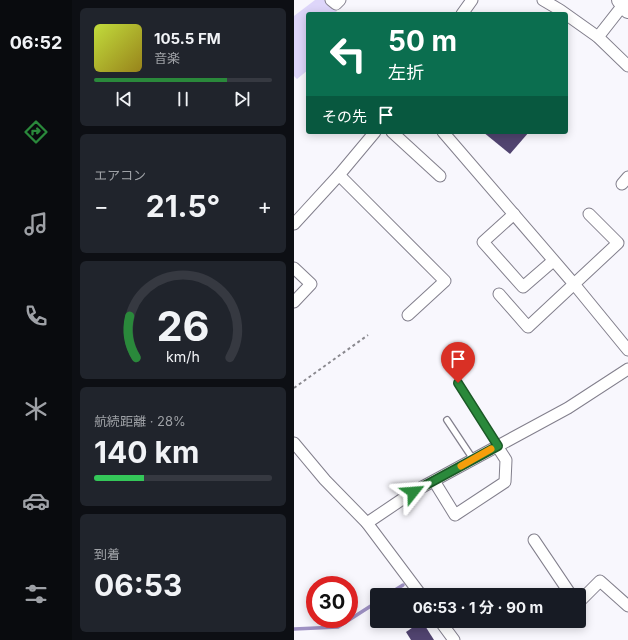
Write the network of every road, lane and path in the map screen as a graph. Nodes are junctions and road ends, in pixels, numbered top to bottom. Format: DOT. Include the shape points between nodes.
graph roads {
  1 [pos="331,0"];
  2 [pos="340,0"];
  3 [pos="472,0"];
  4 [pos="543,0"];
  5 [pos="625,4"];
  6 [pos="463,12"];
  7 [pos="563,12"];
  8 [pos="568,16"];
  9 [pos="598,37"];
  10 [pos="628,66"];
  11 [pos="373,134"];
  12 [pos="394,134"];
  13 [pos="444,134"];
  14 [pos="339,175"];
  15 [pos="440,176"];
  16 [pos="514,214"];
  17 [pos="588,214"];
  18 [pos="294,224"];
  19 [pos="553,261"];
  20 [pos="294,268"];
  21 [pos="574,284"];
  22 [pos="499,294"];
  23 [pos="294,302"];
  24 [pos="408,315"];
  25 [pos="368,335"];
  26 [pos="628,350"];
  27 [pos="628,368"];
  28 [pos="458,383"];
  29 [pos="294,388"];
  30 [pos="447,420"];
  31 [pos="294,443"];
  32 [pos="497,446"];
  33 [pos="473,460"];
  34 [pos="434,481"];
  35 [pos="367,523"];
  36 [pos="534,540"];
  37 [pos="416,588"];
  38 [pos="566,588"];
  39 [pos="586,595"];
  40 [pos="628,606"];
  41 [pos="445,628"];
  42 [pos="454,640"];
  1 -- 2 [label="street" via="336,4"];
  3 -- 6 [label="street"];
  4 -- 7 [label="street"];
  5 -- 9 [label="street"];
  8 -- 9 [label="street"];
  9 -- 10 [label="street"];
  11 -- 14 [label="street"];
  12 -- 15 [label="street"];
  13 -- 16 [label="street"];
  14 -- 18 [label="street"];
  14 -- 24 [label="street" via="445,281"];
  16 -- 19 [label="street"];
  16 -- 19 [label="street" via="483,242 523,287"];
  17 -- 21 [label="street" via="618,243"];
  19 -- 21 [label="street"];
  20 -- 23 [label="street" via="311,284"];
  21 -- 22 [label="street" via="528,327"];
  21 -- 26 [label="street"];
  25 -- 29 [label="path"];
  27 -- 32 [label="street" via="568,408"];
  28 -- 32 [label="lane"];
  30 -- 33 [label="lane"];
  31 -- 35 [label="street" via="325,480"];
  32 -- 33 [label="street"];
  32 -- 34 [label="street" via="506,460 505,482 455,515"];
  33 -- 34 [label="street"];
  34 -- 35 [label="street"];
  35 -- 37 [label="street"];
  36 -- 38 [label="street"];
  39 -- 40 [label="street" via="600,581"];
  41 -- 42 [label="street"];
}
